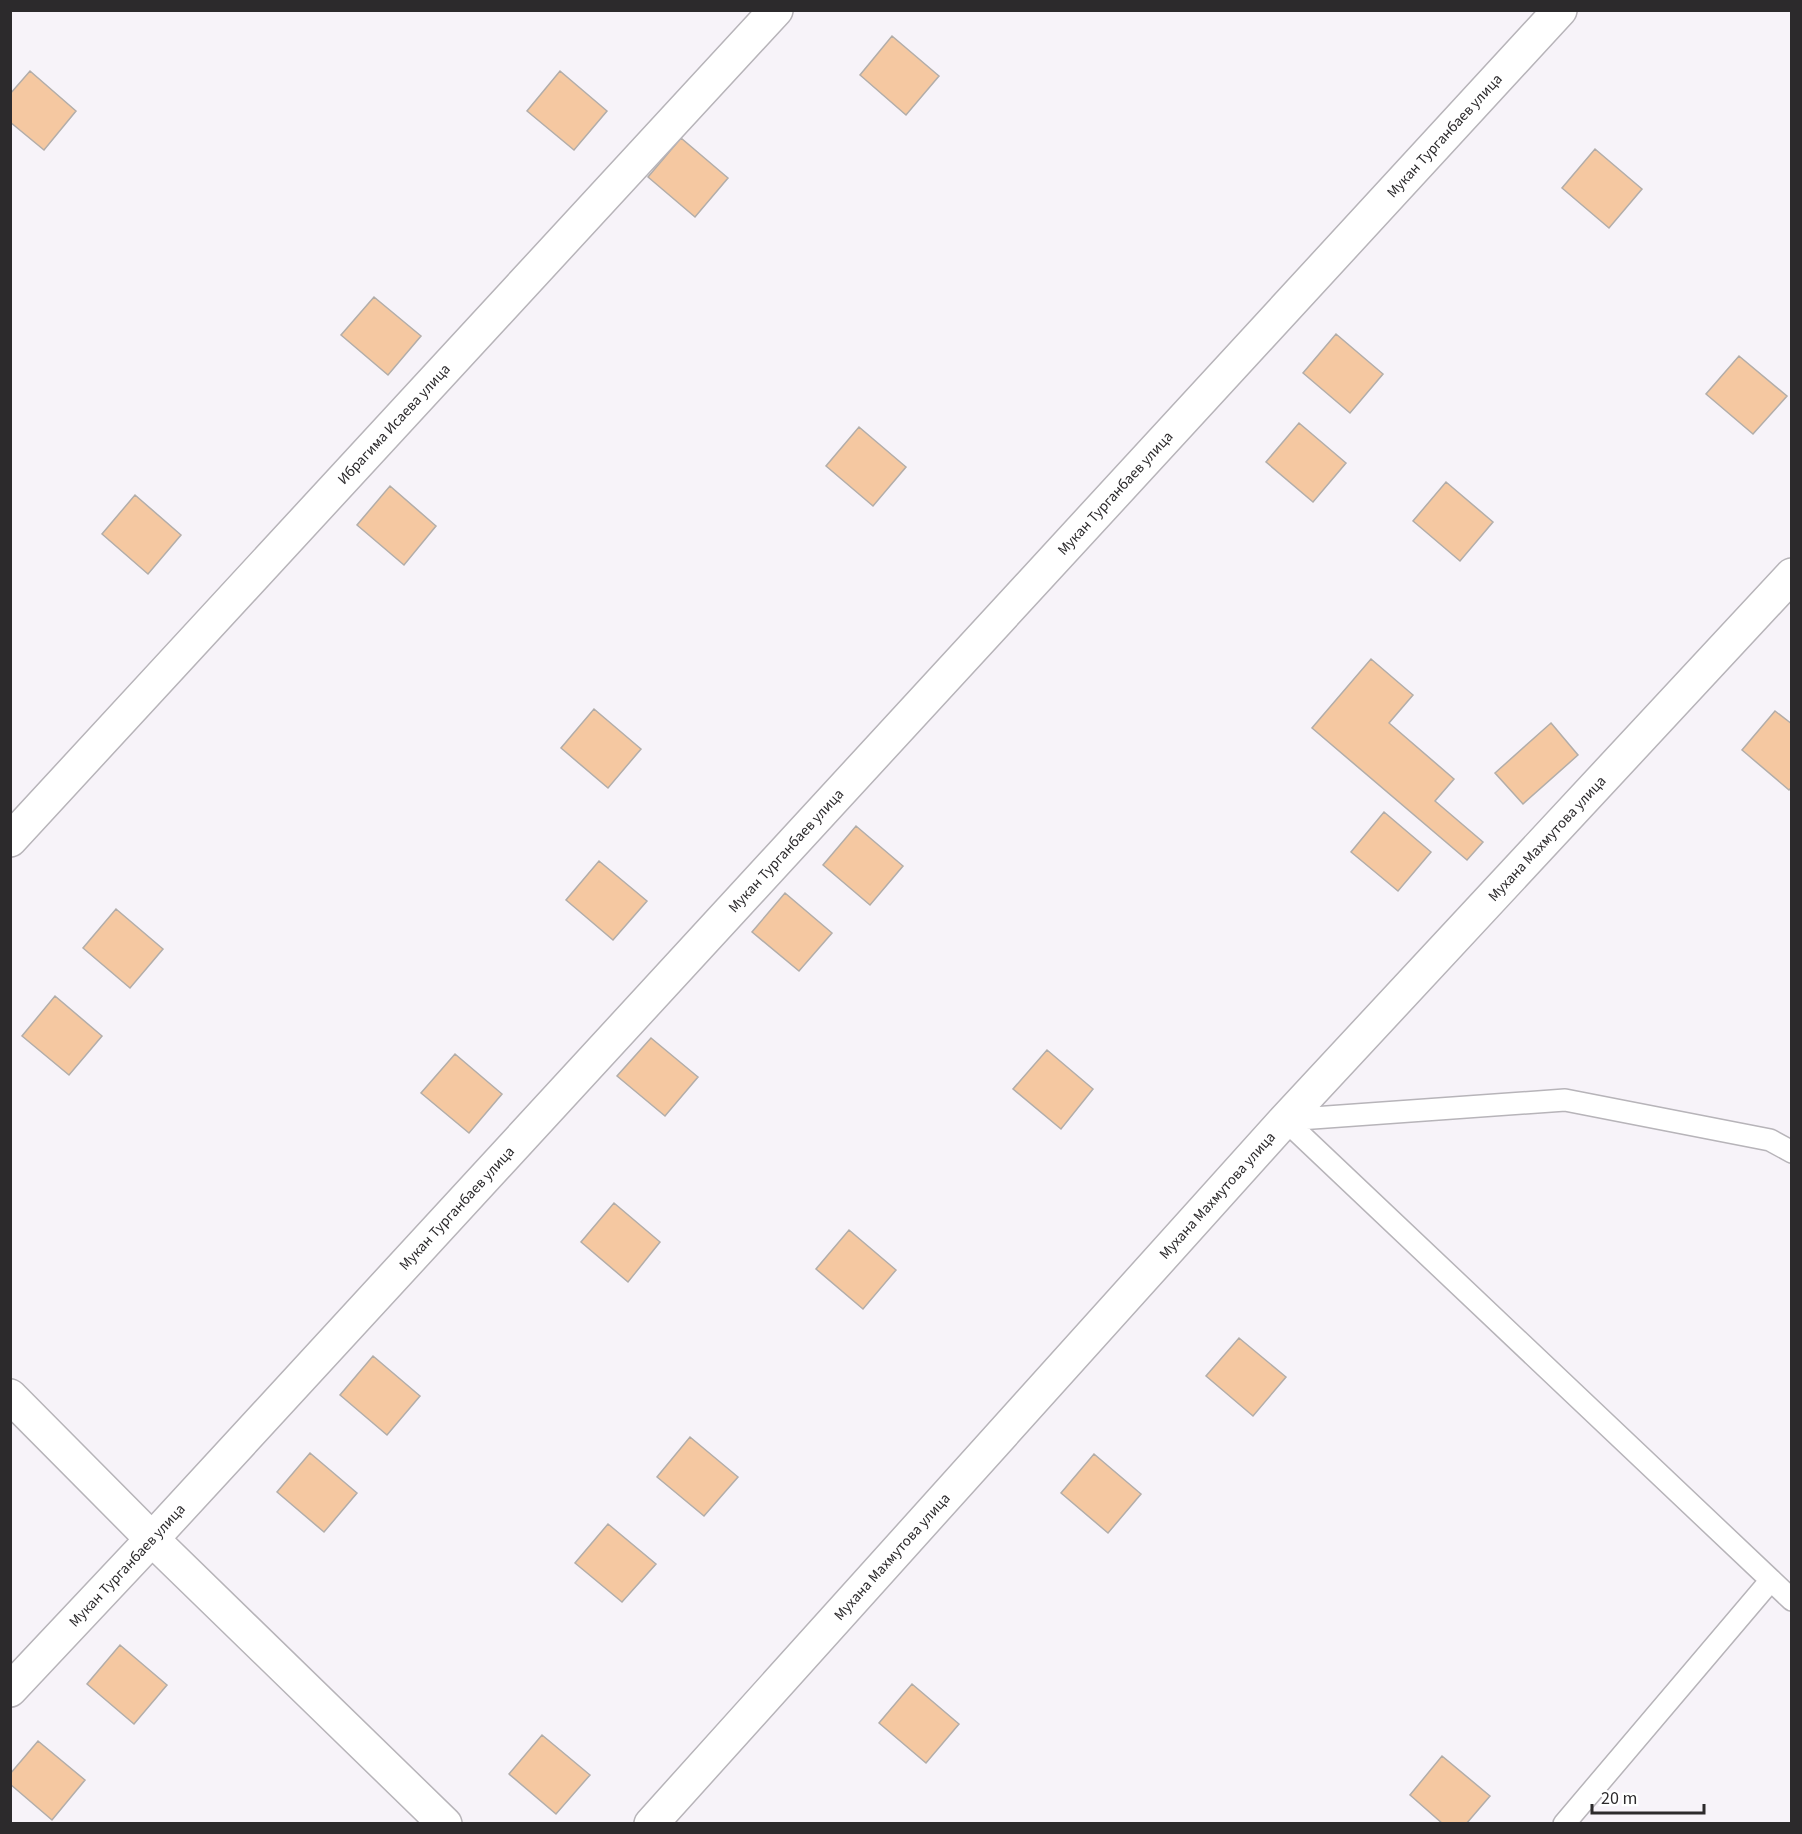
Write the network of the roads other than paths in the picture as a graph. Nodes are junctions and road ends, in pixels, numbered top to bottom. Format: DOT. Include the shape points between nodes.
graph roads {
  1 [pos="776,10"];
  2 [pos="1560,10"];
  3 [pos="1791,575"];
  4 [pos="10,840"];
  5 [pos="1285,1120"];
  6 [pos="1791,1152"];
  7 [pos="10,1396"];
  8 [pos="152,1539"];
  9 [pos="1771,1580"];
  10 [pos="1791,1600"];
  11 [pos="10,1690"];
  12 [pos="445,1824"];
  13 [pos="651,1824"];
  14 [pos="1564,1824"];
  1 -- 4 [label="street, Ибрагима Исаева улица"];
  2 -- 8 [label="street, Мукан Турганбаев улица"];
  3 -- 5 [label="street, Мухана Махмутова улица"];
  5 -- 6 [label="lane" via="1565,1100 1770,1140"];
  5 -- 9 [label="lane"];
  5 -- 13 [label="street, Мухана Махмутова улица"];
  7 -- 8 [label="street"];
  8 -- 11 [label="street, Мукан Турганбаев улица"];
  8 -- 12 [label="street"];
  9 -- 10 [label="lane"];
  9 -- 14 [label="lane"];
}
